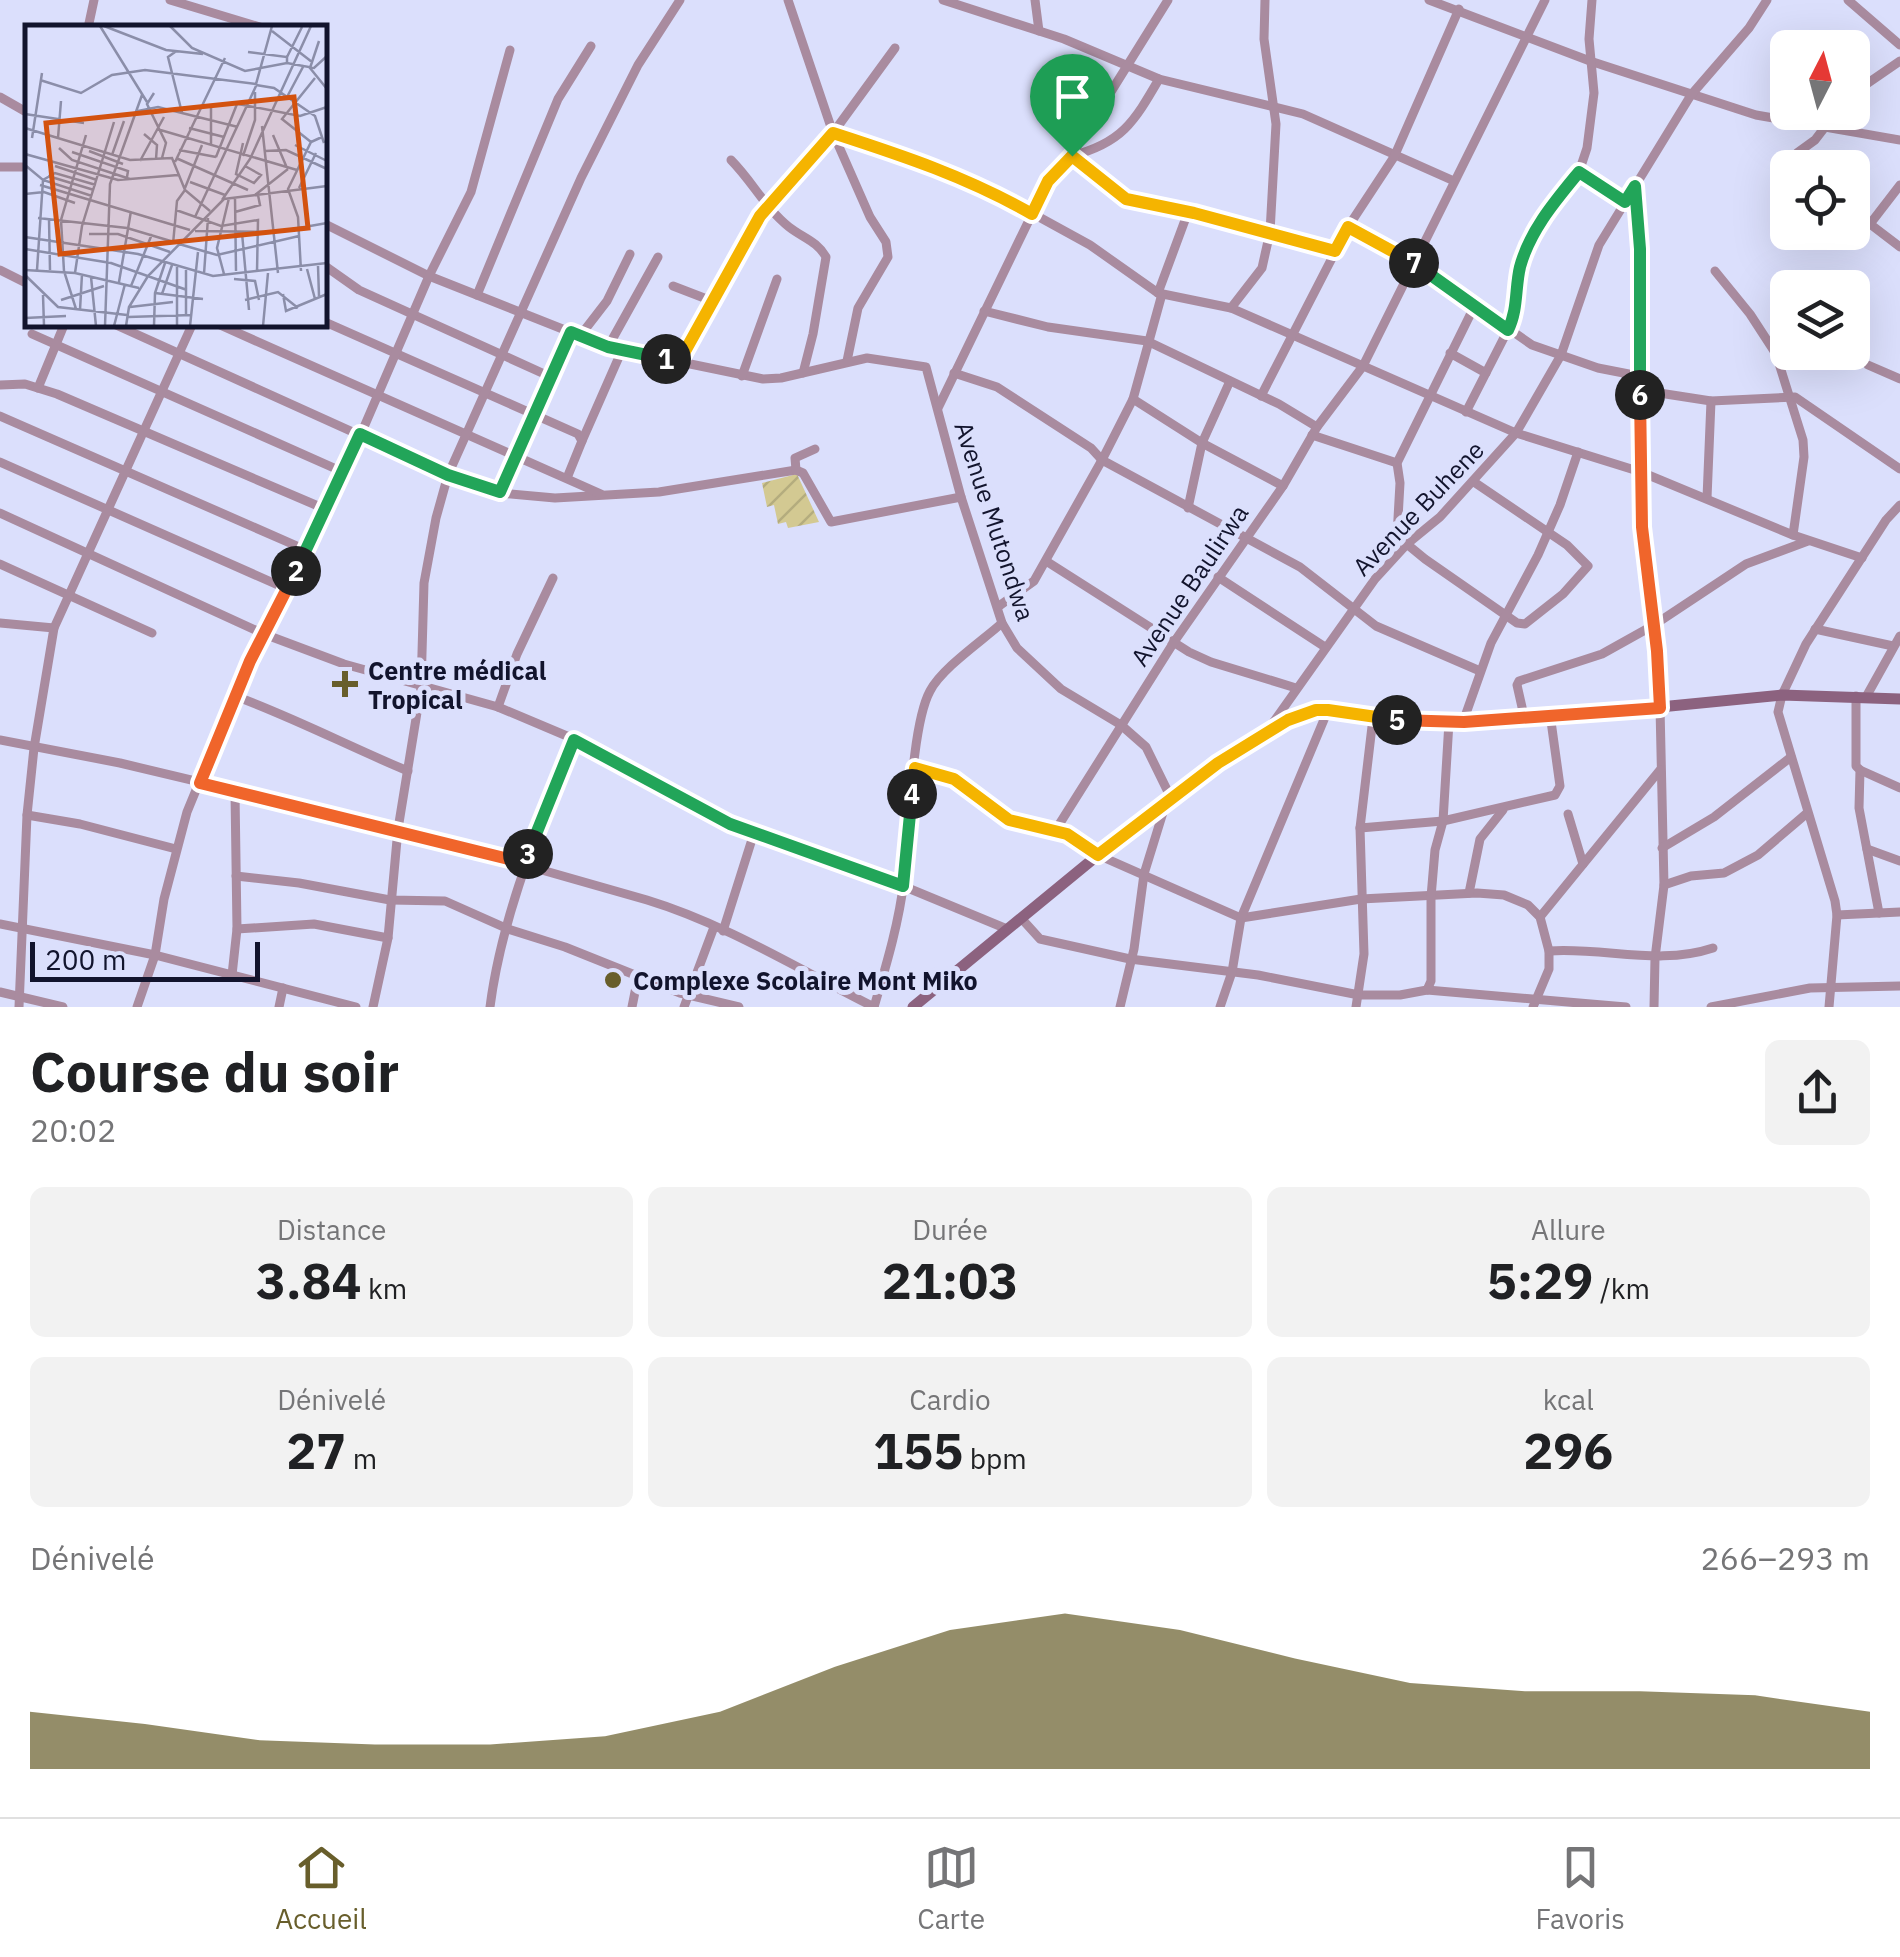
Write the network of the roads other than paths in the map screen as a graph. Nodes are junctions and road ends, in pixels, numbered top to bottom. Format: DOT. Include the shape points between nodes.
graph roads {
  1 [pos="94,0"];
  2 [pos="170,0"];
  3 [pos="680,0"];
  4 [pos="788,0"];
  5 [pos="944,0"];
  6 [pos="1035,0"];
  7 [pos="1168,0"];
  8 [pos="1265,0"];
  9 [pos="1429,0"];
  10 [pos="1545,0"];
  11 [pos="1592,0"];
  12 [pos="1766,0"];
  13 [pos="1848,0"];
  14 [pos="1459,9"];
  15 [pos="89,25"];
  16 [pos="253,25"];
  17 [pos="1039,31"];
  18 [pos="1529,35"];
  19 [pos="1900,45"];
  20 [pos="591,46"];
  21 [pos="895,48"];
  22 [pos="510,50"];
  23 [pos="1590,61"];
  24 [pos="1900,61"];
  25 [pos="1125,66"];
  26 [pos="1159,79"];
  27 [pos="1870,82"];
  28 [pos="1691,95"];
  29 [pos="0,97"];
  30 [pos="1275,106"];
  31 [pos="25,111"];
  32 [pos="1770,118"];
  33 [pos="1823,130"];
  34 [pos="1838,130"];
  35 [pos="833,133"];
  36 [pos="1900,140"];
  37 [pos="1800,150"];
  38 [pos="1072,156"];
  39 [pos="1394,156"];
  40 [pos="731,160"];
  41 [pos="1579,172"];
  42 [pos="1454,181"];
  43 [pos="1900,184"];
  44 [pos="1635,186"];
  45 [pos="1625,202"];
  46 [pos="769,205"];
  47 [pos="1188,212"];
  48 [pos="1032,214"];
  49 [pos="1870,224"];
  50 [pos="328,226"];
  51 [pos="1348,227"];
  52 [pos="1270,232"];
  53 [pos="1900,247"];
  54 [pos="1335,251"];
  55 [pos="630,254"];
  56 [pos="658,258"];
  57 [pos="1413,262"];
  58 [pos="328,268"];
  59 [pos="0,270"];
  60 [pos="1715,271"];
  61 [pos="429,276"];
  62 [pos="777,279"];
  63 [pos="25,282"];
  64 [pos="674,286"];
  65 [pos="1160,294"];
  66 [pos="476,295"];
  67 [pos="712,301"];
  68 [pos="1474,307"];
  69 [pos="1231,308"];
  70 [pos="984,311"];
  71 [pos="521,312"];
  72 [pos="412,316"];
  73 [pos="703,316"];
  74 [pos="328,323"];
  75 [pos="714,324"];
  76 [pos="63,328"];
  77 [pos="122,328"];
  78 [pos="191,328"];
  79 [pos="227,328"];
  80 [pos="1508,330"];
  81 [pos="32,334"];
  82 [pos="576,334"];
  83 [pos="1292,335"];
  84 [pos="1147,341"];
  85 [pos="56,345"];
  86 [pos="608,347"];
  87 [pos="622,350"];
  88 [pos="1450,352"];
  89 [pos="178,354"];
  90 [pos="395,354"];
  91 [pos="502,355"];
  92 [pos="1561,355"];
  93 [pos="847,361"];
  94 [pos="679,362"];
  95 [pos="1363,366"];
  96 [pos="1870,366"];
  97 [pos="803,373"];
  98 [pos="954,373"];
  99 [pos="1486,374"];
  100 [pos="550,376"];
  101 [pos="742,376"];
  102 [pos="1640,376"];
  103 [pos="1900,378"];
  104 [pos="1230,381"];
  105 [pos="0,386"];
  106 [pos="38,388"];
  107 [pos="1640,390"];
  108 [pos="161,391"];
  109 [pos="378,393"];
  110 [pos="485,393"];
  111 [pos="1428,395"];
  112 [pos="1787,395"];
  113 [pos="1261,396"];
  114 [pos="1133,399"];
  115 [pos="1711,401"];
  116 [pos="938,408"];
  117 [pos="1466,412"];
  118 [pos="533,414"];
  119 [pos="0,416"];
  120 [pos="1315,431"];
  121 [pos="142,432"];
  122 [pos="467,433"];
  123 [pos="1516,433"];
  124 [pos="360,434"];
  125 [pos="582,441"];
  126 [pos="1202,443"];
  127 [pos="814,449"];
  128 [pos="1578,452"];
  129 [pos="516,455"];
  130 [pos="1102,460"];
  131 [pos="0,462"];
  132 [pos="1397,463"];
  133 [pos="1900,469"];
  134 [pos="796,470"];
  135 [pos="124,472"];
  136 [pos="343,472"];
  137 [pos="1642,472"];
  138 [pos="448,475"];
  139 [pos="567,478"];
  140 [pos="1474,482"];
  141 [pos="1282,486"];
  142 [pos="500,492"];
  143 [pos="604,496"];
  144 [pos="961,497"];
  145 [pos="1707,498"];
  146 [pos="1900,505"];
  147 [pos="1188,508"];
  148 [pos="325,509"];
  149 [pos="108,511"];
  150 [pos="0,513"];
  151 [pos="1548,532"];
  152 [pos="1793,534"];
  153 [pos="1243,538"];
  154 [pos="1810,540"];
  155 [pos="1406,544"];
  156 [pos="306,550"];
  157 [pos="88,555"];
  158 [pos="1862,558"];
  159 [pos="1046,561"];
  160 [pos="0,564"];
  161 [pos="1218,577"];
  162 [pos="553,578"];
  163 [pos="287,589"];
  164 [pos="68,597"];
  165 [pos="999,606"];
  166 [pos="1352,608"];
  167 [pos="1505,614"];
  168 [pos="0,623"];
  169 [pos="1002,623"];
  170 [pos="1654,625"];
  171 [pos="54,628"];
  172 [pos="1815,629"];
  173 [pos="152,633"];
  174 [pos="264,634"];
  175 [pos="1900,636"];
  176 [pos="1174,642"];
  177 [pos="1893,646"];
  178 [pos="1325,647"];
  179 [pos="1480,672"];
  180 [pos="421,688"];
  181 [pos="1296,688"];
  182 [pos="1782,694"];
  183 [pos="235,696"];
  184 [pos="1861,697"];
  185 [pos="1900,699"];
  186 [pos="498,707"];
  187 [pos="1660,708"];
  188 [pos="1328,710"];
  189 [pos="1550,714"];
  190 [pos="1524,716"];
  191 [pos="1373,718"];
  192 [pos="1449,722"];
  193 [pos="1464,722"];
  194 [pos="1121,725"];
  195 [pos="1265,734"];
  196 [pos="0,740"];
  197 [pos="574,740"];
  198 [pos="34,748"];
  199 [pos="1792,756"];
  200 [pos="915,768"];
  201 [pos="1660,770"];
  202 [pos="1860,770"];
  203 [pos="408,771"];
  204 [pos="200,783"];
  205 [pos="1900,788"];
  206 [pos="236,793"];
  207 [pos="1168,802"];
  208 [pos="1505,808"];
  209 [pos="1568,814"];
  210 [pos="1806,814"];
  211 [pos="28,816"];
  212 [pos="1443,821"];
  213 [pos="1360,828"];
  214 [pos="398,829"];
  215 [pos="1054,831"];
  216 [pos="754,833"];
  217 [pos="1662,848"];
  218 [pos="176,849"];
  219 [pos="1867,849"];
  220 [pos="1098,855"];
  221 [pos="1900,861"];
  222 [pos="525,863"];
  223 [pos="1584,864"];
  224 [pos="1144,874"];
  225 [pos="236,876"];
  226 [pos="1664,885"];
  227 [pos="903,886"];
  228 [pos="1469,893"];
  229 [pos="1430,897"];
  230 [pos="1361,898"];
  231 [pos="390,900"];
  232 [pos="1900,912"];
  233 [pos="1878,913"];
  234 [pos="1837,915"];
  235 [pos="1540,917"];
  236 [pos="1021,918"];
  237 [pos="1241,918"];
  238 [pos="0,924"];
  239 [pos="22,928"];
  240 [pos="508,929"];
  241 [pos="719,929"];
  242 [pos="1008,929"];
  243 [pos="237,930"];
  244 [pos="388,938"];
  245 [pos="1713,948"];
  246 [pos="1549,951"];
  247 [pos="155,955"];
  248 [pos="1655,958"];
  249 [pos="1130,959"];
  250 [pos="1232,972"];
  251 [pos="232,975"];
  252 [pos="638,977"];
  253 [pos="1830,986"];
  254 [pos="1900,986"];
  255 [pos="283,988"];
  256 [pos="1427,990"];
  257 [pos="0,992"];
  258 [pos="688,995"];
  259 [pos="1359,995"];
  260 [pos="1400,995"];
  261 [pos="19,1002"];
  262 [pos="1535,1004"];
  263 [pos="62,1007"];
  264 [pos="138,1007"];
  265 [pos="279,1007"];
  266 [pos="356,1007"];
  267 [pos="373,1007"];
  268 [pos="490,1007"];
  269 [pos="632,1007"];
  270 [pos="684,1007"];
  271 [pos="739,1007"];
  272 [pos="874,1007"];
  273 [pos="913,1007"];
  274 [pos="1120,1007"];
  275 [pos="1220,1007"];
  276 [pos="1356,1007"];
  277 [pos="1401,1007"];
  278 [pos="1626,1007"];
  279 [pos="1654,1007"];
  280 [pos="1711,1007"];
  281 [pos="1829,1007"];
  1 -- 15 [label="street"];
  2 -- 16 [label="street"];
  3 -- 71 [label="street" via="580,178"];
  4 -- 35 [label="street"];
  5 -- 17 [label="street"];
  6 -- 17 [label="street"];
  7 -- 25 [label="street"];
  8 -- 30 [label="street"];
  9 -- 14 [label="street"];
  10 -- 18 [label="street, Avenue Baulirwa"];
  11 -- 23 [label="street"];
  12 -- 28 [label="street, Avenue Buhene"];
  13 -- 19 [label="street"];
  14 -- 18 [label="street"];
  14 -- 39 [label="street"];
  17 -- 25 [label="street"];
  18 -- 23 [label="street"];
  18 -- 42 [label="street, Avenue Baulirwa"];
  20 -- 66 [label="street" via="558,98"];
  21 -- 35 [label="street"];
  22 -- 61 [label="street" via="471,192"];
  23 -- 28 [label="street"];
  23 -- 41 [label="street" via="1592,122"];
  24 -- 27 [label="street"];
  25 -- 26 [label="street"];
  25 -- 38 [label="street"];
  26 -- 30 [label="street"];
  26 -- 38 [label="street" via="1122,134"];
  28 -- 32 [label="street"];
  28 -- 44 [label="street, Avenue Buhene"];
  29 -- 31 [label="street"];
  30 -- 39 [label="street"];
  30 -- 52 [label="street"];
  33 -- 37 [label="street"];
  34 -- 36 [label="street"];
  35 -- 46 [label="street"];
  35 -- 48 [label="street" via="981,185"];
  35 -- 93 [label="street" via="889,248 858,308"];
  38 -- 47 [label="street" via="1126,199"];
  38 -- 48 [label="street" via="1048,181"];
  39 -- 42 [label="street"];
  39 -- 51 [label="street"];
  40 -- 46 [label="street"];
  41 -- 45 [label="street"];
  41 -- 80 [label="street" via="1530,240"];
  42 -- 57 [label="street, Avenue Baulirwa"];
  43 -- 49 [label="street"];
  44 -- 45 [label="street, Avenue Buhene"];
  44 -- 102 [label="street"];
  45 -- 92 [label="street, Avenue Buhene" via="1599,245"];
  46 -- 67 [label="street"];
  46 -- 97 [label="street" via="826,257"];
  47 -- 52 [label="street"];
  47 -- 65 [label="street"];
  48 -- 65 [label="street"];
  48 -- 70 [label="street"];
  49 -- 53 [label="street"];
  50 -- 61 [label="street"];
  51 -- 54 [label="street"];
  51 -- 57 [label="street"];
  52 -- 54 [label="street"];
  52 -- 69 [label="street" via="1262,268"];
  54 -- 83 [label="street"];
  55 -- 82 [label="street" via="608,301"];
  56 -- 86 [label="street"];
  57 -- 68 [label="street"];
  57 -- 95 [label="street, Avenue Baulirwa"];
  58 -- 72 [label="street"];
  59 -- 63 [label="street"];
  60 -- 112 [label="street" via="1776,354"];
  61 -- 66 [label="street"];
  61 -- 72 [label="street"];
  62 -- 101 [label="street"];
  64 -- 67 [label="street"];
  65 -- 69 [label="street"];
  65 -- 84 [label="street"];
  66 -- 71 [label="street"];
  67 -- 73 [label="street"];
  68 -- 80 [label="street"];
  68 -- 88 [label="street"];
  69 -- 83 [label="street"];
  70 -- 84 [label="street"];
  70 -- 98 [label="street"];
  71 -- 82 [label="street"];
  71 -- 91 [label="street"];
  72 -- 90 [label="street"];
  72 -- 91 [label="street"];
  73 -- 75 [label="street"];
  73 -- 94 [label="street"];
  74 -- 90 [label="street"];
  76 -- 85 [label="street"];
  77 -- 89 [label="street"];
  78 -- 89 [label="street"];
  79 -- 109 [label="street"];
  80 -- 92 [label="street"];
  80 -- 99 [label="street"];
  81 -- 85 [label="street"];
  82 -- 86 [label="street"];
  82 -- 100 [label="street"];
  83 -- 95 [label="street"];
  83 -- 113 [label="street"];
  84 -- 104 [label="street"];
  84 -- 114 [label="street"];
  85 -- 106 [label="street"];
  85 -- 108 [label="street"];
  86 -- 87 [label="street"];
  87 -- 94 [label="street"];
  87 -- 125 [label="street"];
  88 -- 99 [label="street"];
  88 -- 111 [label="street"];
  89 -- 108 [label="street"];
  89 -- 124 [label="street"];
  90 -- 109 [label="street"];
  90 -- 110 [label="street"];
  91 -- 100 [label="street"];
  91 -- 110 [label="street"];
  92 -- 102 [label="street"];
  92 -- 123 [label="street, Avenue Buhene"];
  93 -- 97 [label="street"];
  93 -- 116 [label="street, Avenue Mutondwa" via="926,367"];
  94 -- 101 [label="street"];
  95 -- 111 [label="street"];
  95 -- 120 [label="street, Avenue Baulirwa"];
  96 -- 103 [label="street"];
  97 -- 101 [label="street" via="772,380"];
  98 -- 116 [label="street"];
  98 -- 130 [label="street" via="997,387"];
  99 -- 117 [label="street"];
  100 -- 118 [label="street"];
  102 -- 107 [label="street"];
  104 -- 113 [label="street"];
  104 -- 126 [label="street"];
  105 -- 106 [label="street"];
  106 -- 121 [label="street"];
  107 -- 115 [label="street"];
  107 -- 137 [label="street"];
  108 -- 121 [label="street"];
  108 -- 136 [label="street"];
  109 -- 122 [label="street"];
  109 -- 124 [label="street"];
  110 -- 118 [label="street"];
  110 -- 122 [label="street"];
  111 -- 117 [label="street"];
  111 -- 132 [label="street"];
  112 -- 115 [label="street"];
  112 -- 133 [label="street"];
  112 -- 152 [label="street" via="1805,447"];
  113 -- 120 [label="street"];
  114 -- 126 [label="street"];
  114 -- 130 [label="street"];
  115 -- 145 [label="street"];
  116 -- 144 [label="street, Avenue Mutondwa"];
  117 -- 123 [label="street"];
  118 -- 125 [label="street"];
  118 -- 129 [label="street"];
  119 -- 135 [label="street"];
  120 -- 132 [label="street"];
  120 -- 141 [label="street, Avenue Baulirwa"];
  121 -- 135 [label="street"];
  121 -- 148 [label="street"];
  122 -- 129 [label="street"];
  122 -- 138 [label="street"];
  123 -- 128 [label="street"];
  123 -- 140 [label="street, Avenue Buhene"];
  124 -- 136 [label="street"];
  124 -- 138 [label="street"];
  125 -- 139 [label="street"];
  126 -- 141 [label="street"];
  126 -- 147 [label="street"];
  127 -- 134 [label="street" via="795,458"];
  128 -- 137 [label="street"];
  128 -- 151 [label="street"];
  129 -- 139 [label="street"];
  129 -- 142 [label="street"];
  130 -- 147 [label="street"];
  130 -- 159 [label="street"];
  131 -- 149 [label="street"];
  132 -- 155 [label="street" via="1397,536"];
  134 -- 143 [label="street"];
  134 -- 144 [label="street" via="831,522"];
  135 -- 149 [label="street"];
  135 -- 156 [label="street"];
  136 -- 148 [label="street"];
  137 -- 145 [label="street"];
  137 -- 170 [label="street"];
  138 -- 142 [label="street"];
  138 -- 180 [label="street" via="424,583"];
  139 -- 143 [label="street"];
  140 -- 151 [label="street"];
  140 -- 155 [label="street, Avenue Buhene"];
  141 -- 153 [label="street, Avenue Baulirwa"];
  142 -- 143 [label="street"];
  144 -- 165 [label="street, Avenue Mutondwa"];
  145 -- 152 [label="street"];
  146 -- 158 [label="street"];
  147 -- 153 [label="street"];
  148 -- 156 [label="street"];
  149 -- 157 [label="street"];
  149 -- 163 [label="street"];
  150 -- 157 [label="street"];
  151 -- 167 [label="street"];
  151 -- 167 [label="street" via="1588,566 1529,622"];
  152 -- 154 [label="street"];
  153 -- 161 [label="street, Avenue Baulirwa"];
  153 -- 166 [label="street" via="1300,566"];
  154 -- 158 [label="street"];
  154 -- 170 [label="street" via="1746,564"];
  155 -- 166 [label="street, Avenue Buhene"];
  155 -- 167 [label="street"];
  156 -- 163 [label="street"];
  157 -- 164 [label="street"];
  157 -- 174 [label="street"];
  158 -- 172 [label="street"];
  159 -- 165 [label="street" via="1034,580"];
  159 -- 176 [label="street"];
  160 -- 164 [label="street"];
  161 -- 176 [label="street, Avenue Baulirwa"];
  161 -- 178 [label="street"];
  162 -- 186 [label="street"];
  163 -- 174 [label="street"];
  164 -- 171 [label="street"];
  164 -- 173 [label="street"];
  165 -- 169 [label="street, Avenue Mutondwa"];
  166 -- 178 [label="street, Avenue Buhene"];
  166 -- 179 [label="street" via="1376,626"];
  167 -- 179 [label="street"];
  168 -- 171 [label="street"];
  169 -- 194 [label="street, Avenue Mutondwa" via="1017,648 1061,689"];
  169 -- 200 [label="street" via="930,691"];
  170 -- 187 [label="street"];
  170 -- 190 [label="street" via="1602,654 1521,680"];
  171 -- 198 [label="street"];
  172 -- 177 [label="street"];
  172 -- 182 [label="street"];
  174 -- 180 [label="street"];
  174 -- 183 [label="street"];
  175 -- 177 [label="street"];
  176 -- 181 [label="street" via="1212,662"];
  176 -- 194 [label="street, Avenue Baulirwa"];
  177 -- 184 [label="street"];
  178 -- 181 [label="street, Avenue Buhene"];
  179 -- 193 [label="street"];
  180 -- 186 [label="street"];
  180 -- 203 [label="street"];
  181 -- 195 [label="street, Avenue Buhene"];
  182 -- 184 [label="main road"];
  182 -- 187 [label="main road"];
  182 -- 199 [label="street" via="1778,720"];
  183 -- 203 [label="street"];
  183 -- 204 [label="street"];
  184 -- 185 [label="main road"];
  184 -- 202 [label="street"];
  186 -- 197 [label="street"];
  187 -- 189 [label="main road"];
  187 -- 201 [label="street"];
  188 -- 191 [label="main road"];
  188 -- 195 [label="main road" via="1303,714"];
  188 -- 237 [label="street"];
  189 -- 190 [label="main road"];
  189 -- 208 [label="street" via="1558,792"];
  190 -- 193 [label="main road"];
  191 -- 192 [label="main road"];
  191 -- 213 [label="street"];
  192 -- 193 [label="main road"];
  192 -- 212 [label="street"];
  194 -- 207 [label="street, Avenue Mutondwa" via="1146,747"];
  194 -- 215 [label="street, Avenue Baulirwa"];
  195 -- 207 [label="main road"];
  196 -- 198 [label="street"];
  197 -- 216 [label="street"];
  197 -- 222 [label="street"];
  198 -- 204 [label="street"];
  198 -- 211 [label="street"];
  199 -- 210 [label="street"];
  199 -- 217 [label="street"];
  200 -- 215 [label="street" via="954,779 1020,824"];
  200 -- 227 [label="street"];
  201 -- 217 [label="street"];
  201 -- 223 [label="street"];
  202 -- 205 [label="street"];
  202 -- 219 [label="street" via="1858,808"];
  203 -- 214 [label="street"];
  204 -- 206 [label="street"];
  204 -- 218 [label="street"];
  206 -- 214 [label="street"];
  206 -- 225 [label="street"];
  207 -- 220 [label="main road"];
  207 -- 224 [label="street"];
  208 -- 212 [label="street"];
  208 -- 228 [label="street" via="1480,840"];
  209 -- 223 [label="street"];
  210 -- 226 [label="street" via="1758,855 1724,873"];
  210 -- 234 [label="street"];
  211 -- 218 [label="street"];
  211 -- 239 [label="street"];
  212 -- 213 [label="street"];
  212 -- 229 [label="street"];
  213 -- 230 [label="street"];
  214 -- 222 [label="street"];
  214 -- 231 [label="street"];
  215 -- 220 [label="street"];
  216 -- 227 [label="street"];
  216 -- 241 [label="street"];
  217 -- 226 [label="street"];
  218 -- 247 [label="street"];
  219 -- 221 [label="street"];
  219 -- 233 [label="street"];
  220 -- 224 [label="street"];
  220 -- 236 [label="main road"];
  222 -- 240 [label="street"];
  222 -- 241 [label="street" via="674,908"];
  223 -- 235 [label="street"];
  224 -- 237 [label="street"];
  224 -- 249 [label="street"];
  225 -- 231 [label="street"];
  225 -- 243 [label="street"];
  226 -- 248 [label="street"];
  227 -- 242 [label="street"];
  227 -- 272 [label="street"];
  228 -- 229 [label="street"];
  228 -- 235 [label="street" via="1504,896"];
  229 -- 230 [label="street"];
  229 -- 256 [label="street"];
  230 -- 237 [label="street"];
  230 -- 259 [label="street"];
  231 -- 240 [label="street" via="445,901"];
  231 -- 244 [label="street"];
  232 -- 233 [label="street"];
  233 -- 234 [label="street"];
  234 -- 253 [label="street"];
  235 -- 246 [label="street"];
  236 -- 242 [label="main road"];
  236 -- 249 [label="street" via="1040,939"];
  237 -- 250 [label="street"];
  238 -- 239 [label="street"];
  239 -- 247 [label="street"];
  239 -- 261 [label="street"];
  240 -- 252 [label="street"];
  240 -- 268 [label="street"];
  241 -- 258 [label="street"];
  241 -- 272 [label="street"];
  242 -- 273 [label="main road"];
  243 -- 244 [label="street" via="314,924"];
  243 -- 251 [label="street"];
  244 -- 267 [label="street"];
  245 -- 248 [label="street"];
  246 -- 248 [label="street"];
  246 -- 262 [label="street"];
  247 -- 251 [label="street"];
  247 -- 264 [label="street"];
  248 -- 279 [label="street"];
  249 -- 250 [label="street"];
  249 -- 274 [label="street"];
  250 -- 259 [label="street"];
  250 -- 275 [label="street"];
  251 -- 255 [label="street"];
  252 -- 258 [label="street"];
  252 -- 269 [label="street"];
  253 -- 254 [label="street"];
  253 -- 280 [label="street"];
  253 -- 281 [label="street"];
  255 -- 265 [label="street"];
  255 -- 266 [label="street"];
  256 -- 260 [label="street"];
  256 -- 262 [label="street"];
  257 -- 261 [label="street"];
  258 -- 270 [label="street"];
  258 -- 271 [label="street"];
  259 -- 260 [label="street"];
  259 -- 276 [label="street"];
  260 -- 277 [label="street"];
  261 -- 263 [label="street"];
  262 -- 278 [label="street"];
}
